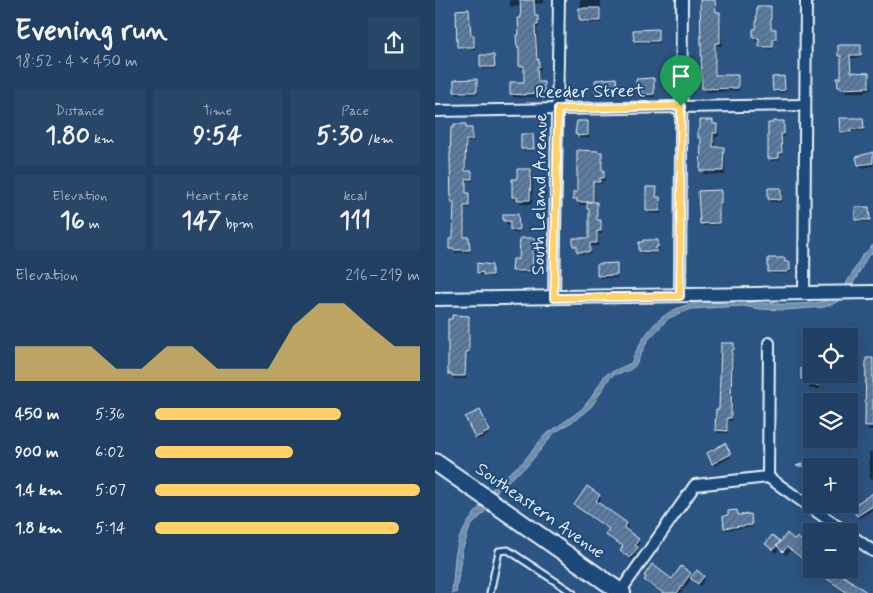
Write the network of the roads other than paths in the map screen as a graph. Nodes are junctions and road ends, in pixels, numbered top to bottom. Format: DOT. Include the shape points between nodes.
graph roads {
  1 [pos="559,0"];
  2 [pos="682,0"];
  3 [pos="806,0"];
  4 [pos="805,105"];
  5 [pos="681,106"];
  6 [pos="558,109"];
  7 [pos="435,111"];
  8 [pos="873,292"];
  9 [pos="804,293"];
  10 [pos="680,296"];
  11 [pos="554,298"];
  12 [pos="435,299"];
  13 [pos="769,343"];
  14 [pos="435,462"];
  15 [pos="767,477"];
  16 [pos="833,523"];
  17 [pos="858,540"];
  18 [pos="873,551"];
  19 [pos="490,593"];
  20 [pos="573,593"];
  21 [pos="620,593"];
  1 -- 6 [label="street, South Leland Avenue"];
  2 -- 5 [label="street"];
  3 -- 4 [label="street"];
  4 -- 5 [label="street, Reeder Street"];
  4 -- 9 [label="street"];
  5 -- 6 [label="street, Reeder Street"];
  5 -- 10 [label="street"];
  6 -- 7 [label="street, Reeder Street"];
  6 -- 11 [label="street, South Leland Avenue"];
  8 -- 9 [label="street"];
  9 -- 10 [label="street"];
  10 -- 11 [label="street"];
  11 -- 12 [label="street"];
  13 -- 15 [label="street"];
  14 -- 21 [label="main road, Southeastern Avenue"];
  15 -- 16 [label="street"];
  15 -- 21 [label="street" via="695,485"];
  17 -- 18 [label="street"];
  19 -- 20 [label="lane" via="499,551 508,550"];
}
